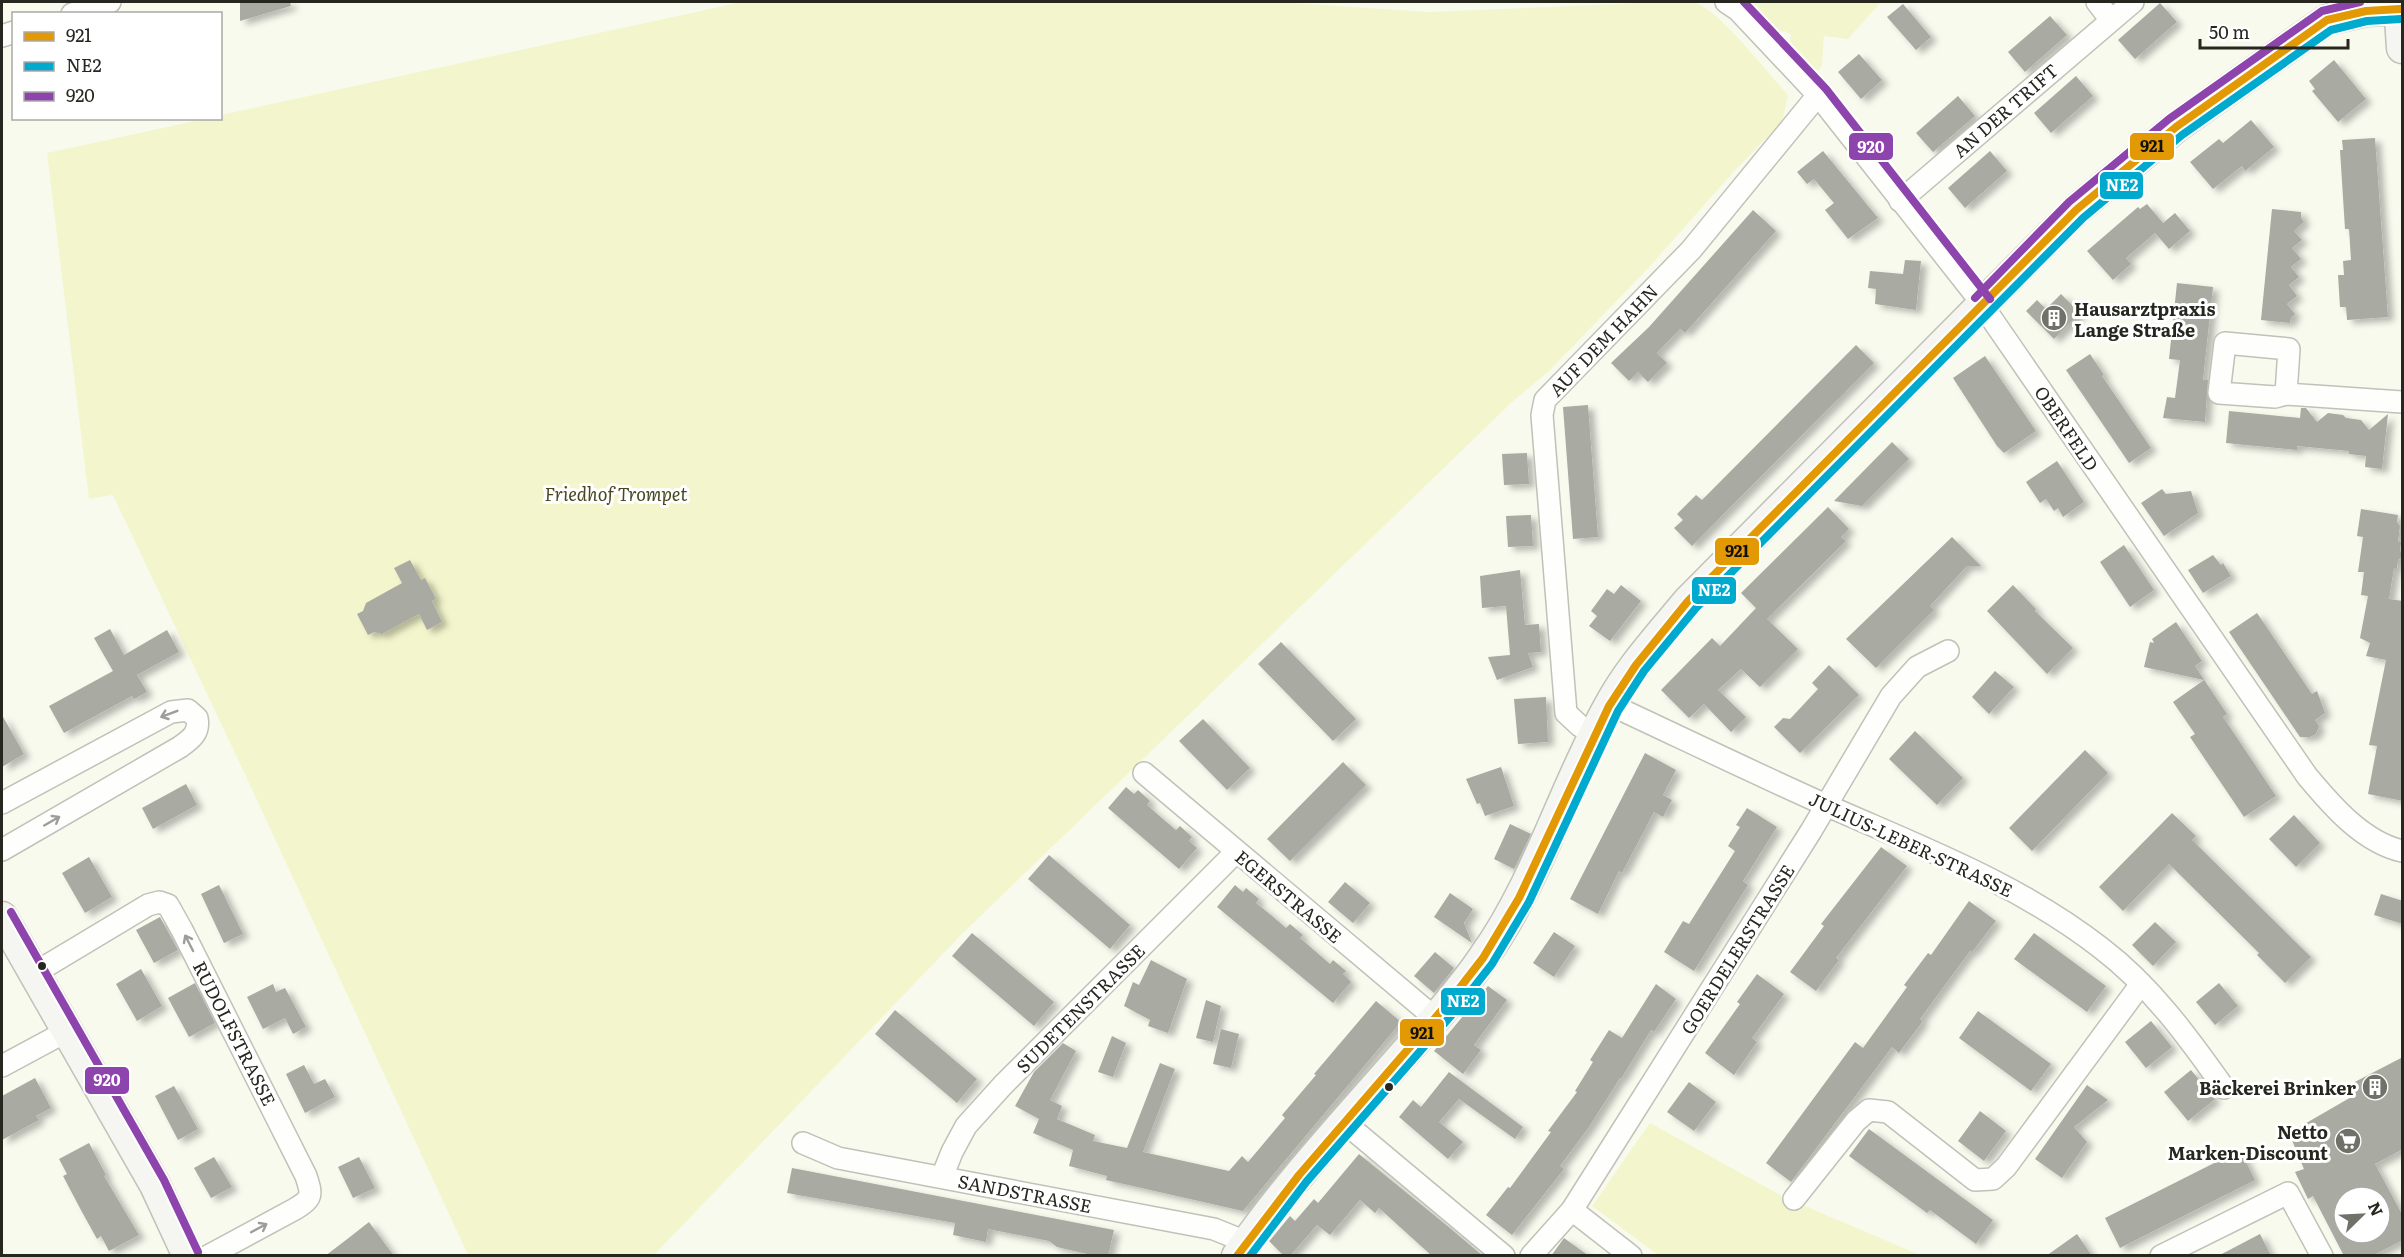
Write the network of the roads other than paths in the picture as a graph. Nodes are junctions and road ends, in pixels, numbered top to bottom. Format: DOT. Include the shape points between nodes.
graph roads {
  1 [pos="110,2"];
  2 [pos="1726,2"];
  3 [pos="2097,2"];
  4 [pos="2133,2"];
  5 [pos="2401,6"];
  6 [pos="78,12"];
  7 [pos="2110,19"];
  8 [pos="2403,48"];
  9 [pos="1818,95"];
  10 [pos="1900,201"];
  11 [pos="1982,305"];
  12 [pos="2286,394"];
  13 [pos="2403,402"];
  14 [pos="1948,651"];
  15 [pos="1610,704"];
  16 [pos="1594,735"];
  17 [pos="1144,773"];
  18 [pos="2,803"];
  19 [pos="1826,805"];
  20 [pos="2,850"];
  21 [pos="2403,851"];
  22 [pos="1236,852"];
  23 [pos="2,917"];
  24 [pos="33,974"];
  25 [pos="2141,984"];
  26 [pos="1435,1018"];
  27 [pos="67,1031"];
  28 [pos="2,1066"];
  29 [pos="2224,1088"];
  30 [pos="1345,1123"];
  31 [pos="803,1143"];
  32 [pos="942,1177"];
  33 [pos="1794,1199"];
  34 [pos="1572,1210"];
  35 [pos="1242,1249"];
  36 [pos="188,1256"];
  37 [pos="208,1256"];
  38 [pos="1504,1256"];
  39 [pos="1531,1256"];
  40 [pos="1630,1256"];
  41 [pos="2162,1256"];
  42 [pos="2322,1256"];
  1 -- 6 [label="street"];
  2 -- 9 [label="street, OBERFELD"];
  3 -- 7 [label="street"];
  4 -- 7 [label="street, AN DER TRIFT"];
  5 -- 8 [label="street"];
  5 -- 11 [label="street" via="2327,20 2176,127 2076,210"];
  7 -- 10 [label="street, AN DER TRIFT"];
  9 -- 10 [label="street, OBERFELD"];
  9 -- 16 [label="street, AUF DEM HAHN" via="1691,250 1545,400 1542,416 1566,713"];
  10 -- 11 [label="street, OBERFELD"];
  11 -- 15 [label="street" via="1688,601 1641,656"];
  11 -- 21 [label="street, OBERFELD" via="2307,777 2340,816 2389,848"];
  12 -- 13 [label="street"];
  14 -- 19 [label="street, GOERDELERSTRASSE" via="1917,668 1892,696"];
  15 -- 16 [label="street"];
  15 -- 19 [label="street, JULIUS-LEBER-STRASSE"];
  16 -- 26 [label="street" via="1509,917 1483,958"];
  17 -- 22 [label="street, EGERSTRASSE"];
  20 -- 18 [label="street, one-way" via="180,747 198,730 197,718 188,710 171,712"];
  19 -- 25 [label="street, JULIUS-LEBER-STRASSE" via="1973,869 2033,901 2102,948"];
  19 -- 34 [label="street, GOERDELERSTRASSE"];
  22 -- 26 [label="street, EGERSTRASSE"];
  22 -- 32 [label="street, SUDETENSTRASSE" via="1003,1085 966,1126"];
  23 -- 24 [label="street"];
  24 -- 27 [label="street"];
  37 -- 24 [label="street, RUDOLFSTRASSE, one-way" via="308,1201 311,1192 168,905 148,905"];
  25 -- 29 [label="street, JULIUS-LEBER-STRASSE" via="2172,1017"];
  25 -- 33 [label="street" via="2006,1167 1992,1179 1975,1180 1888,1112 1869,1110"];
  26 -- 30 [label="street"];
  27 -- 28 [label="street"];
  27 -- 36 [label="street" via="155,1185"];
  30 -- 35 [label="street"];
  30 -- 38 [label="street"];
  31 -- 32 [label="street, SANDSTRASSE" via="838,1158"];
  32 -- 35 [label="street, SANDSTRASSE" via="1214,1229"];
  34 -- 39 [label="street, GOERDELERSTRASSE"];
  34 -- 40 [label="street"];
  41 -- 42 [label="street" via="2288,1193"];
}
